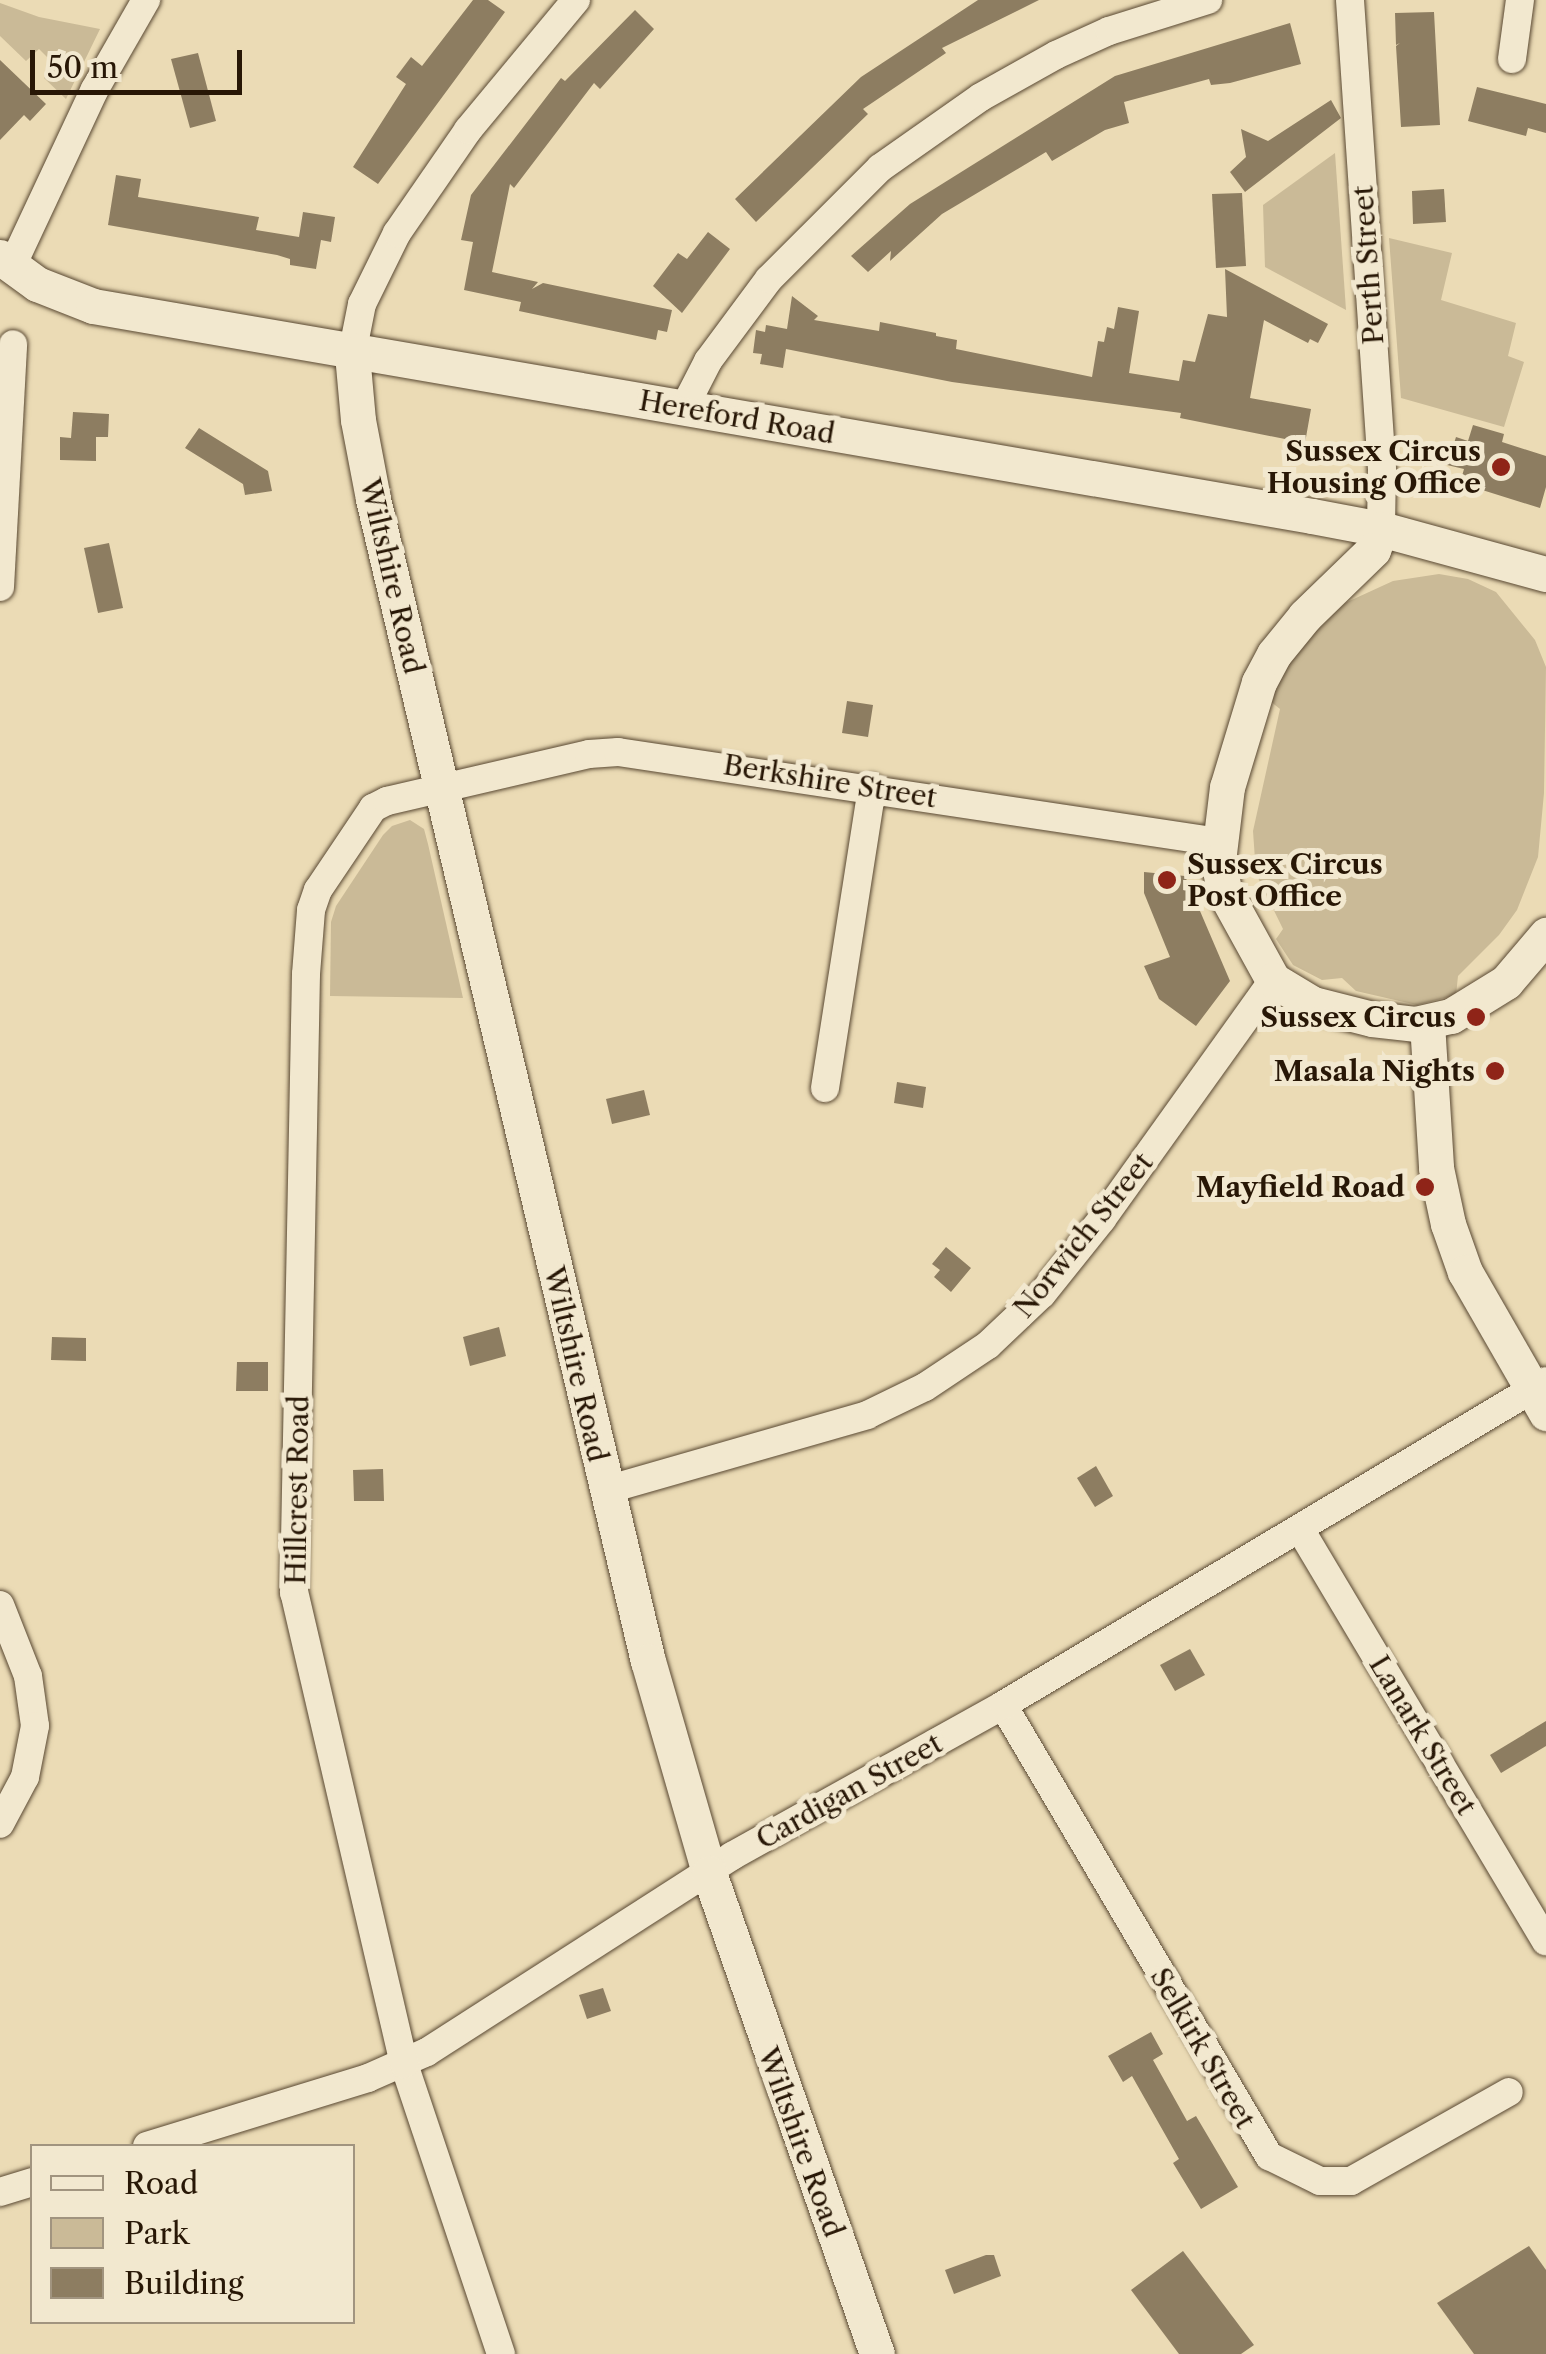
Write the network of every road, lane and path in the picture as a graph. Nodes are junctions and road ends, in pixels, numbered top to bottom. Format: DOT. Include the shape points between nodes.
graph roads {
  1 [pos="146,0"];
  2 [pos="576,0"];
  3 [pos="1208,0"];
  4 [pos="1350,0"];
  5 [pos="1520,0"];
  6 [pos="1512,59"];
  7 [pos="6,261"];
  8 [pos="13,344"];
  9 [pos="352,354"];
  10 [pos="684,408"];
  11 [pos="1381,530"];
  12 [pos="1546,574"];
  13 [pos="0,587"];
  14 [pos="441,786"];
  15 [pos="872,788"];
  16 [pos="1219,842"];
  17 [pos="1546,936"];
  18 [pos="1273,980"];
  19 [pos="1427,1023"];
  20 [pos="825,1088"];
  21 [pos="1542,1395"];
  22 [pos="606,1490"];
  23 [pos="1300,1528"];
  24 [pos="0,1605"];
  25 [pos="1003,1705"];
  26 [pos="0,1824"];
  27 [pos="709,1873"];
  28 [pos="1546,1941"];
  29 [pos="404,2064"];
  30 [pos="1509,2092"];
  31 [pos="152,2144"];
  32 [pos="30,2183"];
  33 [pos="0,2192"];
  34 [pos="501,2354"];
  35 [pos="878,2354"];
  1 -- 7 [label="street"];
  2 -- 9 [label="street" via="468,130 397,233 362,304"];
  3 -- 10 [label="street" via="1109,30 1056,55 880,168 769,278 714,351"];
  4 -- 11 [label="street, Perth Street"];
  5 -- 6 [label="street"];
  7 -- 9 [label="street, Hereford Road" via="37,284 93,306"];
  8 -- 13 [label="street"];
  9 -- 10 [label="street, Hereford Road"];
  9 -- 14 [label="street, Wiltshire Road" via="370,483"];
  10 -- 11 [label="street, Hereford Road"];
  11 -- 12 [label="street, Hereford Road"];
  11 -- 16 [label="street" via="1373,550 1305,616 1266,668 1231,763"];
  14 -- 15 [label="street, Berkshire Street" via="618,752"];
  14 -- 22 [label="street, Wiltshire Road"];
  14 -- 29 [label="street, Hillcrest Road" via="373,808 347,844 311,910 306,974 294,1593"];
  15 -- 16 [label="street, Berkshire Street"];
  15 -- 20 [label="street"];
  16 -- 18 [label="street" via="1225,892"];
  17 -- 19 [label="street" via="1506,982"];
  18 -- 19 [label="street" via="1326,1009"];
  18 -- 22 [label="street, Norwich Street" via="1102,1219 1042,1294 988,1345 925,1387 867,1414"];
  19 -- 21 [label="street" via="1436,1168 1448,1224 1465,1272"];
  21 -- 23 [label="street, Cardigan Street"];
  22 -- 27 [label="street, Wiltshire Road"];
  23 -- 25 [label="street, Cardigan Street"];
  23 -- 28 [label="street, Lanark Street"];
  24 -- 26 [label="street" via="28,1676 34,1726 25,1777"];
  25 -- 27 [label="street, Cardigan Street"];
  25 -- 30 [label="street, Selkirk Street" via="1269,2156 1320,2181 1351,2181"];
  27 -- 29 [label="street, Cardigan Street"];
  27 -- 35 [label="street, Wiltshire Road"];
  29 -- 31 [label="street, Cardigan Street"];
  29 -- 34 [label="street, Hillcrest Road"];
  32 -- 33 [label="street"];
}
